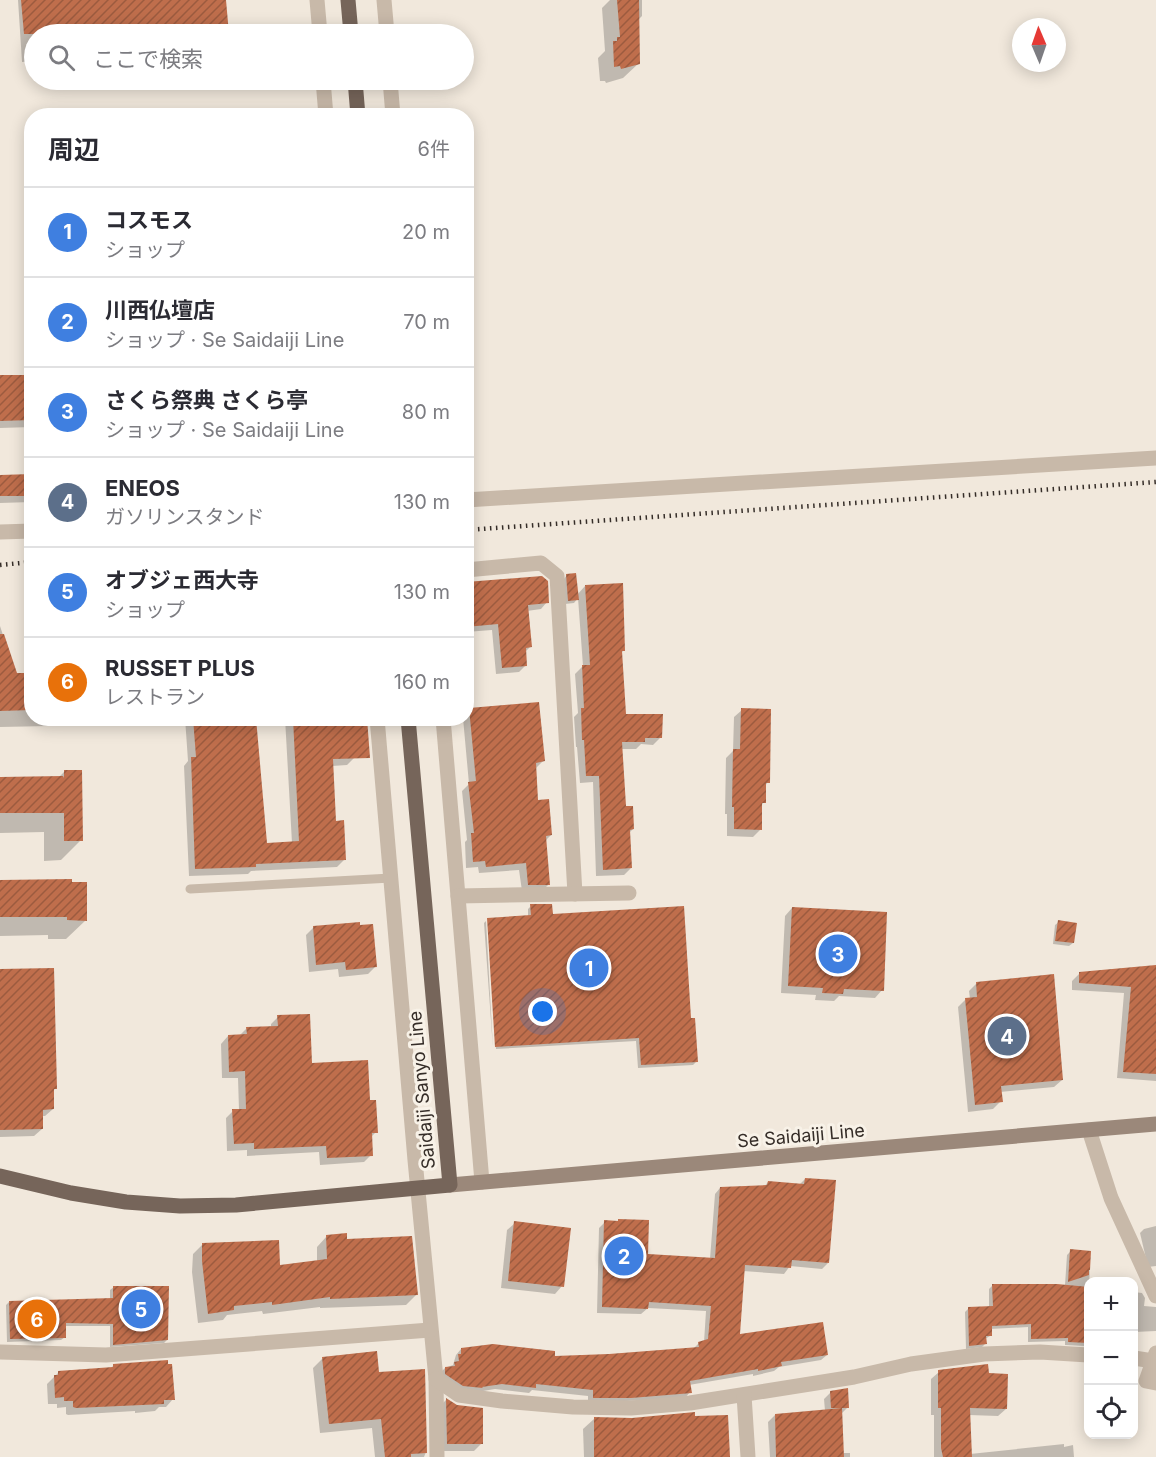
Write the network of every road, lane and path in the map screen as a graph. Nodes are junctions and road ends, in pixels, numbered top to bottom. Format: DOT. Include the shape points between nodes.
graph roads {
  1 [pos="317,0"];
  2 [pos="348,0"];
  3 [pos="384,0"];
  4 [pos="319,24"];
  5 [pos="350,24"];
  6 [pos="386,24"];
  7 [pos="324,90"];
  8 [pos="356,90"];
  9 [pos="391,90"];
  10 [pos="325,108"];
  11 [pos="357,108"];
  12 [pos="392,108"];
  13 [pos="1156,458"];
  14 [pos="474,500"];
  15 [pos="24,531"];
  16 [pos="0,532"];
  17 [pos="474,569"];
  18 [pos="378,726"];
  19 [pos="408,726"];
  20 [pos="444,726"];
  21 [pos="391,878"];
  22 [pos="190,889"];
  23 [pos="629,893"];
  24 [pos="575,894"];
  25 [pos="458,896"];
  26 [pos="1156,1124"];
  27 [pos="1089,1130"];
  28 [pos="0,1176"];
  29 [pos="482,1182"];
  30 [pos="450,1185"];
  31 [pos="417,1189"];
  32 [pos="1156,1296"];
  33 [pos="430,1330"];
  34 [pos="0,1352"];
  35 [pos="1084,1355"];
  36 [pos="1155,1357"];
  37 [pos="1138,1358"];
  38 [pos="436,1379"];
  39 [pos="1156,1383"];
  40 [pos="744,1395"];
  41 [pos="437,1457"];
  42 [pos="748,1457"];
  1 -- 4 [label="street"];
  2 -- 5 [label="main road"];
  3 -- 6 [label="street"];
  7 -- 10 [label="street"];
  8 -- 11 [label="main road"];
  9 -- 12 [label="street"];
  13 -- 14 [label="street"];
  15 -- 16 [label="street"];
  17 -- 24 [label="street" via="541,563 557,576"];
  18 -- 21 [label="street"];
  19 -- 30 [label="main road, Saidaiji Sanyo Line"];
  20 -- 25 [label="street"];
  21 -- 22 [label="lane"];
  21 -- 31 [label="street"];
  23 -- 24 [label="street"];
  24 -- 25 [label="street"];
  25 -- 29 [label="street"];
  26 -- 27 [label="main road, Se Saidaiji Line"];
  27 -- 29 [label="main road, Se Saidaiji Line"];
  27 -- 32 [label="street" via="1111,1198"];
  28 -- 31 [label="main road, Saidaiji Sanyo Line" via="71,1193 180,1206 236,1205"];
  29 -- 30 [label="main road, Se Saidaiji Line"];
  30 -- 31 [label="main road, Saidaiji Sanyo Line"];
  31 -- 33 [label="street"];
  33 -- 34 [label="street" via="106,1355"];
  33 -- 38 [label="street"];
  35 -- 40 [label="street" via="984,1354"];
  36 -- 37 [label="street"];
  36 -- 39 [label="street" via="1146,1381"];
  38 -- 40 [label="street" via="459,1395 573,1407 632,1408"];
  38 -- 41 [label="street"];
  40 -- 42 [label="street"];
}
